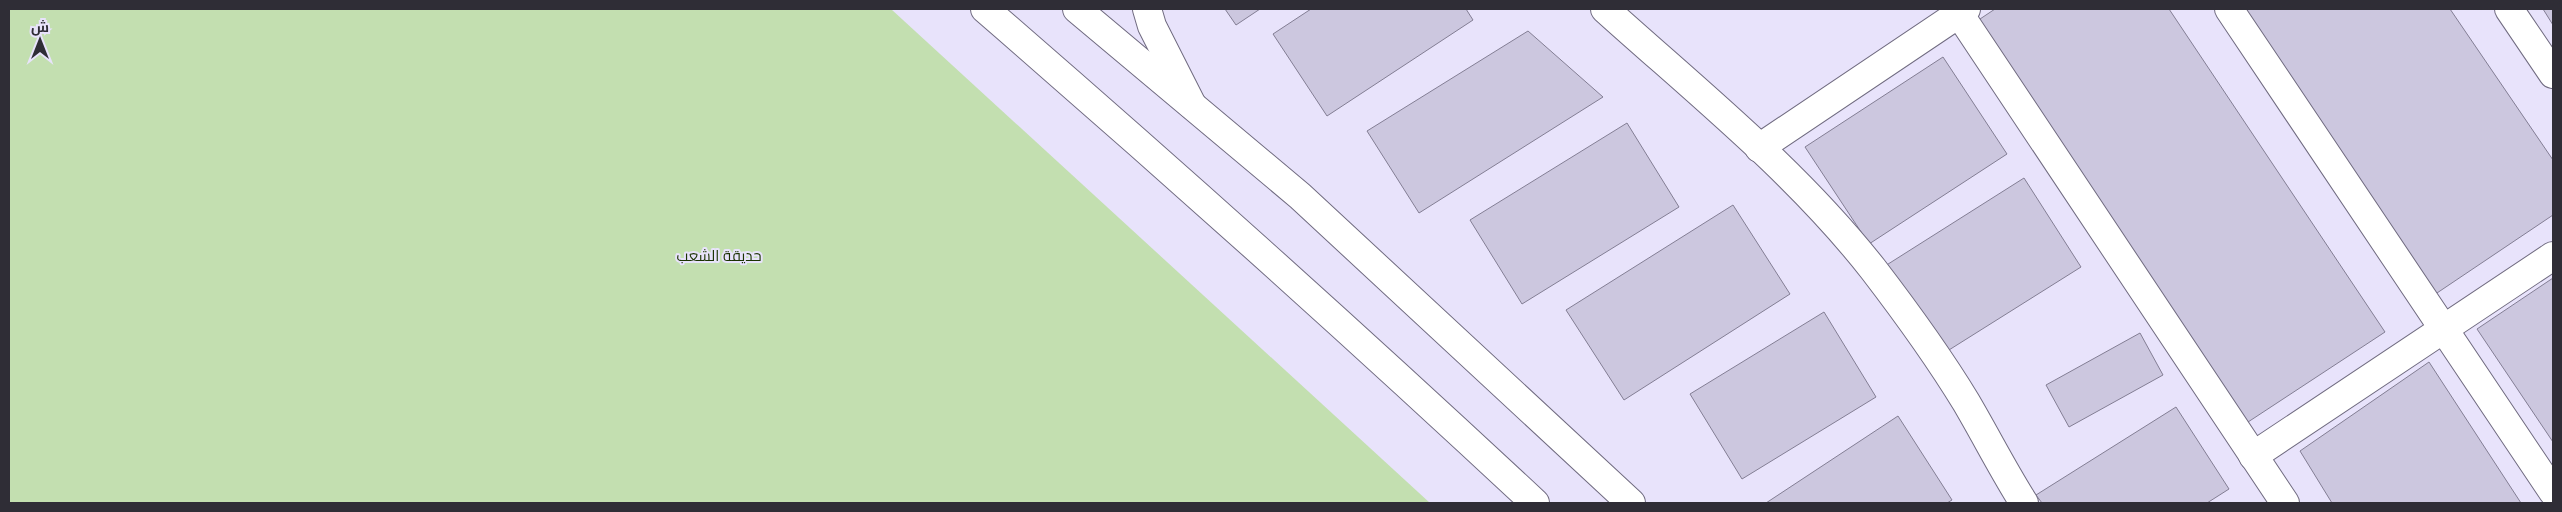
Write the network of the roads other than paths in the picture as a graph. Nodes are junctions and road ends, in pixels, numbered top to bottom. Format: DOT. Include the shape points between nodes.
graph roads {
  1 [pos="985,9"];
  2 [pos="1077,9"];
  3 [pos="1147,9"];
  4 [pos="1605,9"];
  5 [pos="2229,9"];
  6 [pos="2509,9"];
  7 [pos="1960,10"];
  8 [pos="2553,74"];
  9 [pos="1192,104"];
  10 [pos="1759,148"];
  11 [pos="2553,256"];
  12 [pos="2444,329"];
  13 [pos="2253,456"];
  14 [pos="2553,492"];
  15 [pos="1535,503"];
  16 [pos="1631,503"];
  17 [pos="2024,503"];
  18 [pos="2285,503"];
  1 -- 15 [label="street" via="1188,186"];
  2 -- 9 [label="street"];
  3 -- 9 [label="street" via="1152,26"];
  4 -- 10 [label="street"];
  5 -- 12 [label="street"];
  6 -- 8 [label="street"];
  7 -- 10 [label="street"];
  7 -- 13 [label="street"];
  9 -- 16 [label="street" via="1307,203"];
  10 -- 17 [label="street" via="1818,206 1921,333 1966,402"];
  11 -- 12 [label="street"];
  12 -- 13 [label="street"];
  12 -- 14 [label="street"];
  13 -- 18 [label="street"];
}
